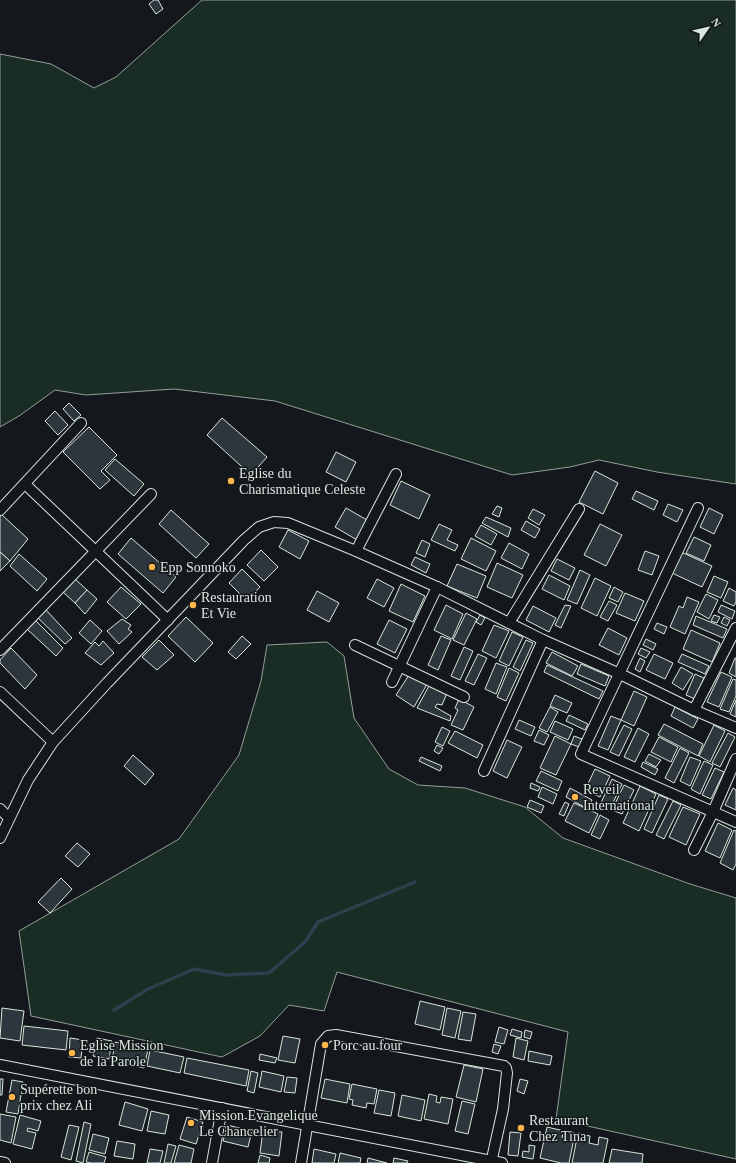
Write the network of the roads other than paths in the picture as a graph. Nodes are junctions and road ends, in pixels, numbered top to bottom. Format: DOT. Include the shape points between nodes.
graph roads {
  1 [pos="82,423"];
  2 [pos="396,474"];
  3 [pos="25,484"];
  4 [pos="151,494"];
  5 [pos="698,508"];
  6 [pos="579,509"];
  7 [pos="0,510"];
  8 [pos="96,551"];
  9 [pos="356,551"];
  10 [pos="437,587"];
  11 [pos="168,620"];
  12 [pos="509,623"];
  13 [pos="735,635"];
  14 [pos="543,640"];
  15 [pos="355,645"];
  16 [pos="0,650"];
  17 [pos="400,666"];
  18 [pos="620,674"];
  19 [pos="392,682"];
  20 [pos="0,692"];
  21 [pos="464,696"];
  22 [pos="694,710"];
  23 [pos="736,728"];
  24 [pos="54,742"];
  25 [pos="736,759"];
  26 [pos="484,771"];
  27 [pos="0,809"];
  28 [pos="713,812"];
  29 [pos="10,818"];
  30 [pos="736,822"];
  31 [pos="0,838"];
  32 [pos="694,850"];
  33 [pos="0,1065"];
  34 [pos="222,1108"];
  35 [pos="308,1125"];
  36 [pos="0,1162"];
  37 [pos="492,1162"];
  38 [pos="6,1163"];
  39 [pos="212,1163"];
  40 [pos="301,1163"];
  41 [pos="502,1163"];
  1 -- 3 [label="street"];
  2 -- 9 [label="street"];
  3 -- 7 [label="street"];
  3 -- 8 [label="street"];
  4 -- 8 [label="street"];
  5 -- 18 [label="street"];
  6 -- 12 [label="street"];
  8 -- 11 [label="street"];
  8 -- 16 [label="street"];
  9 -- 10 [label="street"];
  9 -- 11 [label="street" via="288,524 274,522 259,526"];
  10 -- 12 [label="street"];
  10 -- 17 [label="street"];
  11 -- 24 [label="street"];
  12 -- 14 [label="street"];
  13 -- 22 [label="street"];
  14 -- 18 [label="street"];
  14 -- 26 [label="street"];
  15 -- 17 [label="street"];
  17 -- 19 [label="street"];
  17 -- 21 [label="street"];
  18 -- 22 [label="street"];
  18 -- 28 [label="street" via="581,754"];
  20 -- 24 [label="street"];
  22 -- 23 [label="street"];
  24 -- 29 [label="street" via="28,780"];
  25 -- 28 [label="street"];
  27 -- 29 [label="street"];
  28 -- 30 [label="street"];
  28 -- 32 [label="street"];
  29 -- 31 [label="street"];
  33 -- 34 [label="street"];
  34 -- 35 [label="street"];
  34 -- 39 [label="street"];
  35 -- 37 [label="street"];
  35 -- 37 [label="street" via="321,1044 328,1036 336,1035 504,1066 507,1072 503,1109"];
  35 -- 40 [label="street"];
  36 -- 38 [label="street"];
  37 -- 41 [label="street"];
}
